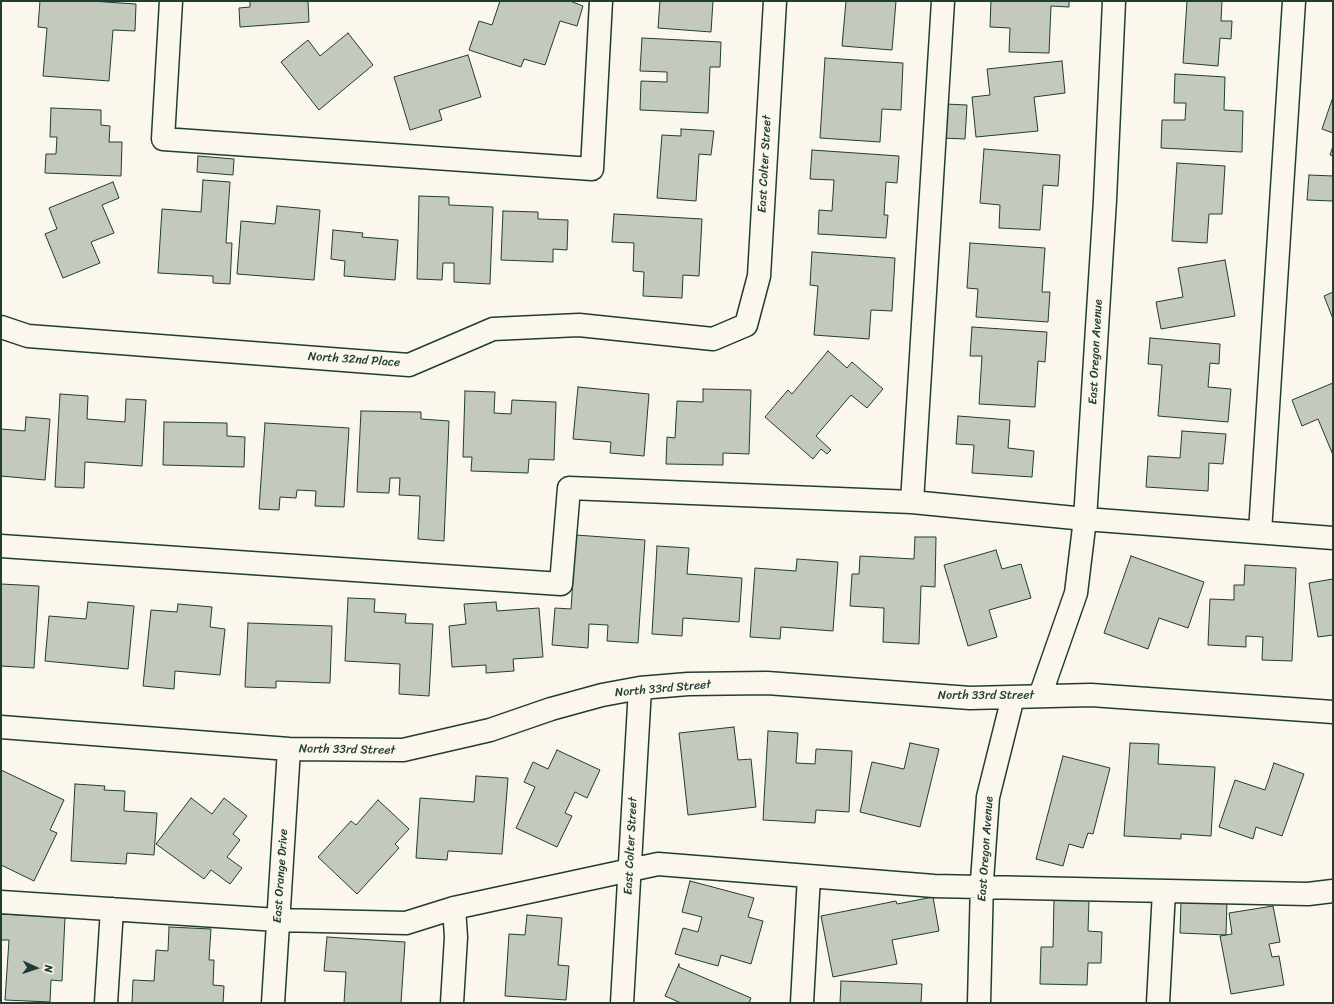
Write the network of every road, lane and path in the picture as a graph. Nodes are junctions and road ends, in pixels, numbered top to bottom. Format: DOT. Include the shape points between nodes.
graph roads {
  1 [pos="171,1"];
  2 [pos="602,1"];
  3 [pos="775,1"];
  4 [pos="943,1"];
  5 [pos="1114,1"];
  6 [pos="1294,1"];
  7 [pos="746,325"];
  8 [pos="1,327"];
  9 [pos="912,502"];
  10 [pos="1085,519"];
  11 [pos="1260,532"];
  12 [pos="1333,538"];
  13 [pos="1,546"];
  14 [pos="640,688"];
  15 [pos="1040,696"];
  16 [pos="1013,697"];
  17 [pos="1333,712"];
  18 [pos="1,727"];
  19 [pos="289,749"];
  20 [pos="630,871"];
  21 [pos="809,876"];
  22 [pos="982,887"];
  23 [pos="1164,891"];
  24 [pos="1333,891"];
  25 [pos="1,902"];
  26 [pos="454,908"];
  27 [pos="112,910"];
  28 [pos="278,920"];
  29 [pos="106,1003"];
  30 [pos="273,1003"];
  31 [pos="452,1003"];
  32 [pos="622,1003"];
  33 [pos="802,1003"];
  34 [pos="979,1003"];
  35 [pos="1158,1003"];
  1 -- 2 [label="street" via="163,139 592,169"];
  3 -- 7 [label="street, East Colter Street" via="759,276"];
  4 -- 9 [label="street"];
  5 -- 10 [label="street, East Oregon Avenue" via="1105,200"];
  6 -- 11 [label="street"];
  7 -- 8 [label="street, North 32nd Place" via="713,339 579,325 493,329 409,364 28,336"];
  9 -- 10 [label="street"];
  9 -- 13 [label="street" via="569,488 562,584"];
  10 -- 11 [label="street"];
  10 -- 15 [label="street, East Oregon Avenue" via="1076,593"];
  11 -- 12 [label="street"];
  14 -- 16 [label="street, North 33rd Street" via="688,684 767,683 970,698"];
  14 -- 19 [label="street, North 33rd Street" via="602,695 490,730 403,750"];
  14 -- 20 [label="street, East Colter Street"];
  15 -- 16 [label="street, North 33rd Street"];
  15 -- 17 [label="street, North 33rd Street" via="1091,695"];
  16 -- 22 [label="street, East Oregon Avenue" via="988,797"];
  18 -- 19 [label="street, North 33rd Street"];
  19 -- 28 [label="street, East Orange Drive"];
  20 -- 21 [label="street" via="658,864"];
  20 -- 26 [label="street"];
  20 -- 32 [label="street, East Colter Street"];
  21 -- 22 [label="street" via="934,886"];
  21 -- 33 [label="street"];
  22 -- 23 [label="street"];
  22 -- 34 [label="street, East Oregon Avenue"];
  23 -- 24 [label="street" via="1308,894"];
  23 -- 35 [label="street"];
  25 -- 27 [label="street"];
  26 -- 28 [label="street" via="406,923"];
  26 -- 31 [label="street" via="456,936"];
  27 -- 28 [label="street"];
  27 -- 29 [label="street"];
  28 -- 30 [label="street, East Orange Drive"];
}
